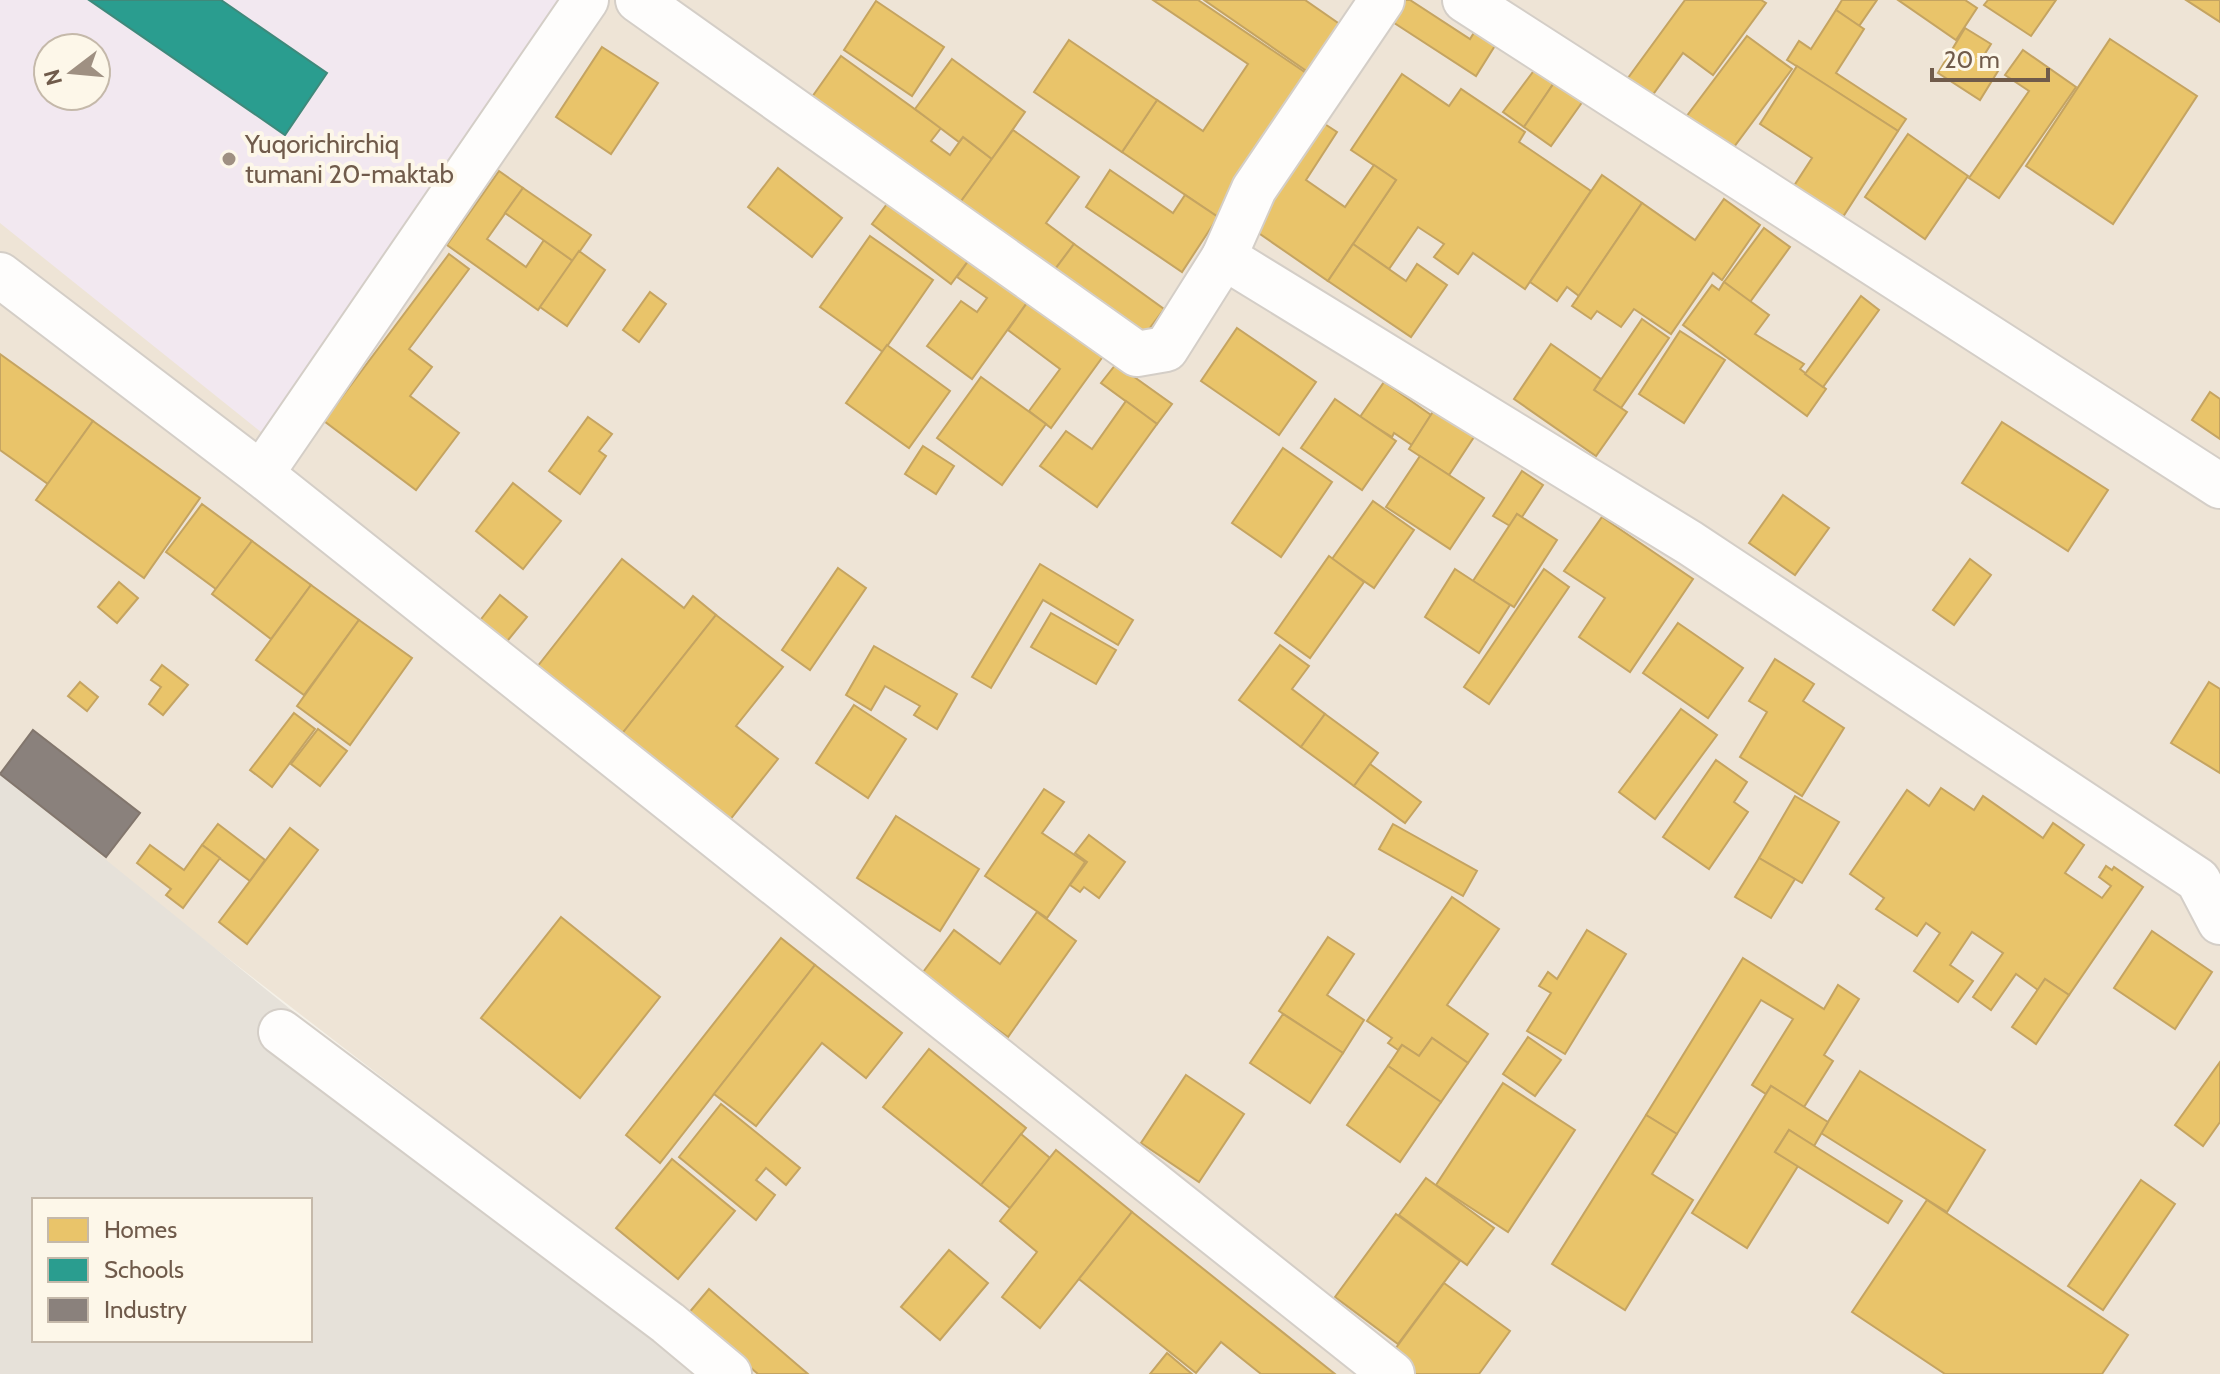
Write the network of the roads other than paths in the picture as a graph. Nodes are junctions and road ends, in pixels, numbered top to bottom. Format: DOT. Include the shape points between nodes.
graph roads {
  1 [pos="586,0"];
  2 [pos="638,0"];
  3 [pos="1382,0"];
  4 [pos="1465,0"];
  5 [pos="1224,257"];
  6 [pos="0,275"];
  7 [pos="261,474"];
  8 [pos="2220,486"];
  9 [pos="2220,922"];
  10 [pos="281,1032"];
  11 [pos="729,1374"];
  12 [pos="1392,1374"];
  1 -- 7 [label="street"];
  2 -- 5 [label="street" via="1137,354 1166,349"];
  3 -- 5 [label="street" via="1254,189"];
  4 -- 8 [label="street"];
  5 -- 9 [label="street" via="1690,543 2198,880"];
  6 -- 7 [label="street"];
  7 -- 12 [label="street"];
  10 -- 11 [label="street"];
}
